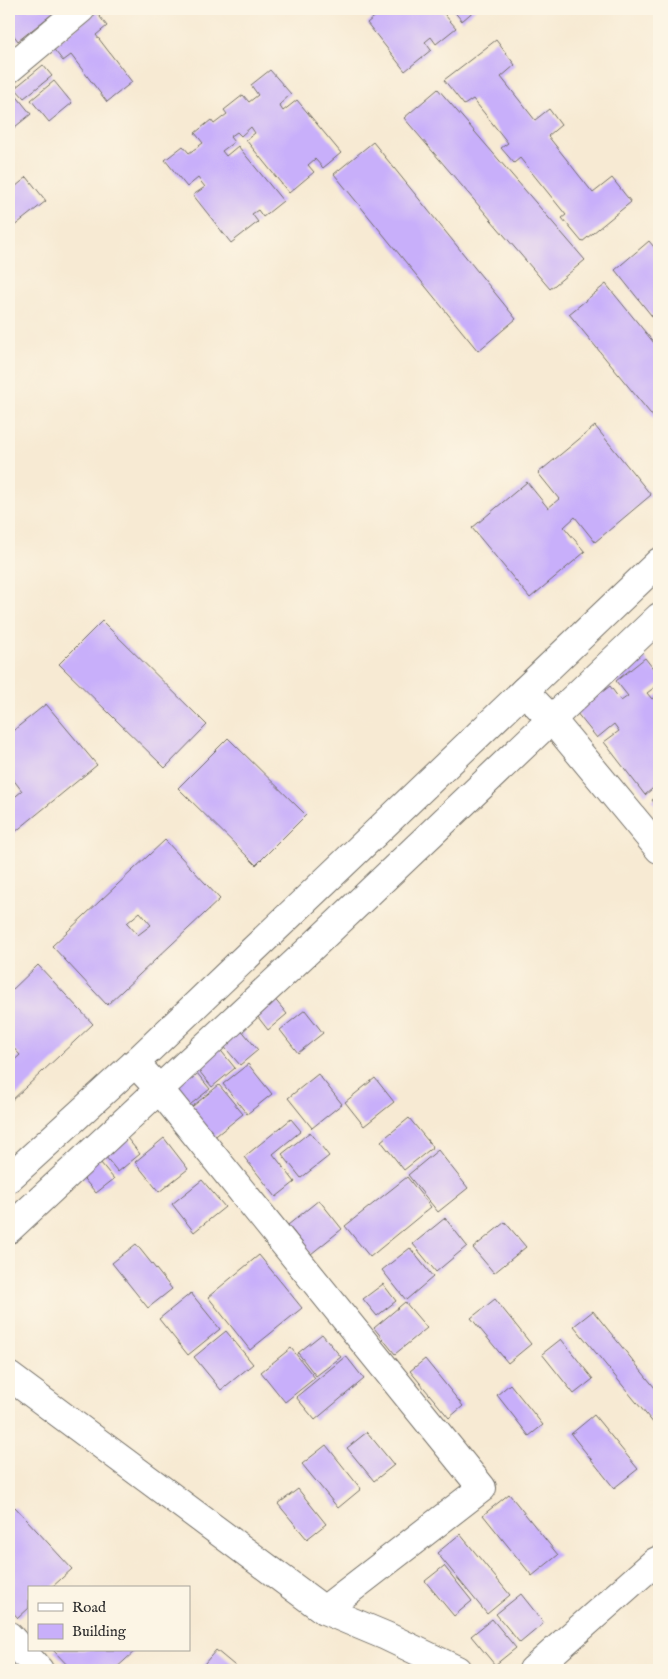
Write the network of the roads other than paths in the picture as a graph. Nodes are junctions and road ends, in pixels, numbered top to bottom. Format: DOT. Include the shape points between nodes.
graph roads {
  1 [pos="81,9"];
  2 [pos="9,69"];
  3 [pos="659,562"];
  4 [pos="659,617"];
  5 [pos="524,691"];
  6 [pos="552,720"];
  7 [pos="659,849"];
  8 [pos="135,1064"];
  9 [pos="160,1089"];
  10 [pos="9,1178"];
  11 [pos="9,1229"];
  12 [pos="9,1376"];
  13 [pos="659,1560"];
  14 [pos="324,1610"];
  15 [pos="9,1636"];
  16 [pos="39,1670"];
  17 [pos="457,1670"];
  18 [pos="533,1670"];
  1 -- 2 [label="street"];
  3 -- 5 [label="street"];
  4 -- 6 [label="street"];
  5 -- 6 [label="street"];
  5 -- 8 [label="street"];
  6 -- 7 [label="street"];
  6 -- 9 [label="street"];
  8 -- 9 [label="street"];
  8 -- 10 [label="street"];
  9 -- 11 [label="street"];
  9 -- 14 [label="street" via="482,1488"];
  12 -- 14 [label="street"];
  13 -- 18 [label="street"];
  14 -- 17 [label="street"];
  15 -- 16 [label="street"];
}
